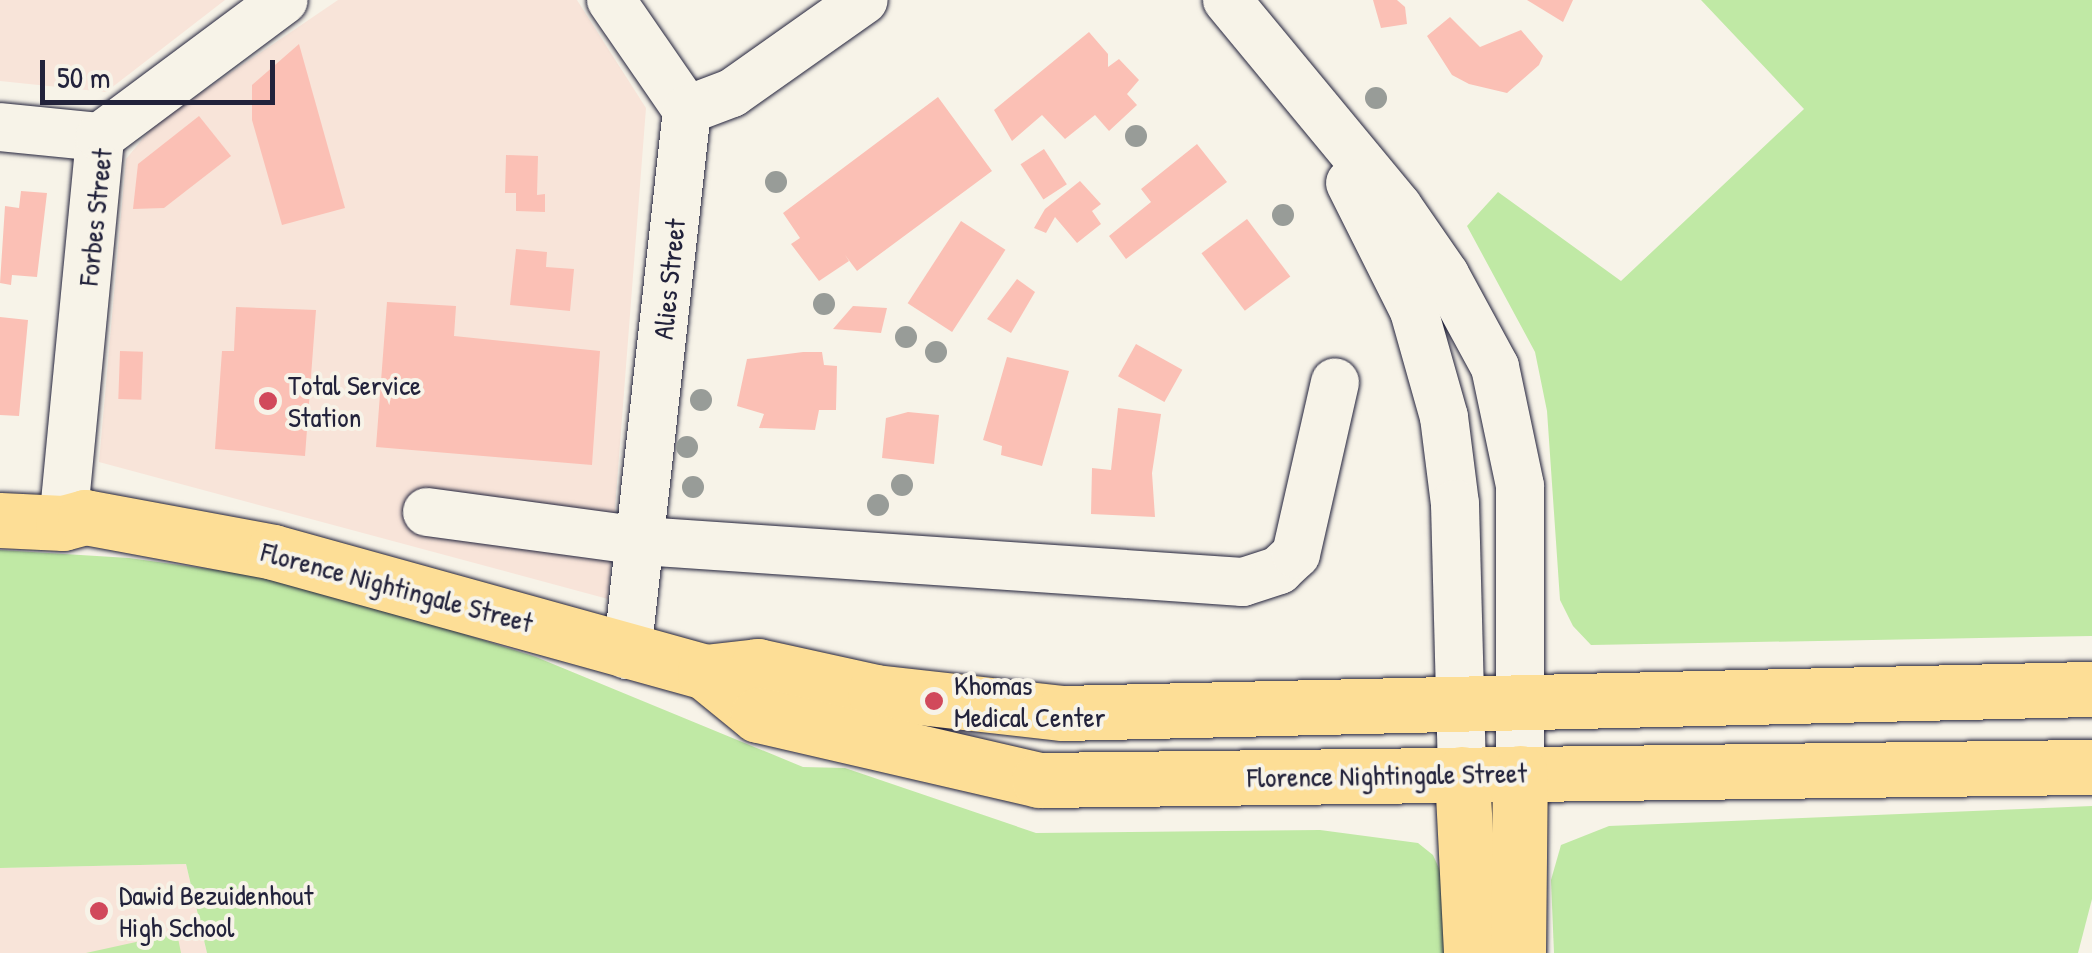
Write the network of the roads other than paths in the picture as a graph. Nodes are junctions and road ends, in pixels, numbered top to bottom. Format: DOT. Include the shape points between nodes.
graph roads {
  1 [pos="284,0"];
  2 [pos="611,0"];
  3 [pos="864,0"];
  4 [pos="1227,0"];
  5 [pos="687,110"];
  6 [pos="1314,113"];
  7 [pos="0,127"];
  8 [pos="100,137"];
  9 [pos="1335,382"];
  10 [pos="0,493"];
  11 [pos="426,512"];
  12 [pos="71,515"];
  13 [pos="0,520"];
  14 [pos="642,540"];
  15 [pos="627,655"];
  16 [pos="705,672"];
  17 [pos="2082,689"];
  18 [pos="1522,698"];
  19 [pos="1456,700"];
  20 [pos="2078,767"];
  21 [pos="1520,773"];
  22 [pos="1462,774"];
  23 [pos="1471,953"];
  24 [pos="1518,953"];
  1 -- 8 [label="street, Forbes Street"];
  2 -- 5 [label="street"];
  3 -- 5 [label="street" via="732,93"];
  4 -- 6 [label="street"];
  5 -- 14 [label="street, Alies Street"];
  6 -- 18 [label="street" via="1398,208 1445,275 1495,367 1520,486"];
  6 -- 19 [label="street" via="1428,347 1456,504"];
  7 -- 8 [label="street"];
  8 -- 12 [label="street, Forbes Street"];
  9 -- 14 [label="street" via="1296,554 1280,570 1243,582"];
  10 -- 12 [label="main road, Florence Nightingale Street"];
  11 -- 14 [label="street"];
  12 -- 13 [label="main road, Florence Nightingale Street"];
  12 -- 15 [label="main road, Florence Nightingale Street" via="380,578"];
  14 -- 15 [label="street, Alies Street"];
  15 -- 16 [label="main road, Florence Nightingale Street"];
  16 -- 19 [label="main road, Florence Nightingale Street" via="758,666 875,692 1062,713"];
  16 -- 22 [label="main road, Florence Nightingale Street" via="758,715 1039,780"];
  17 -- 18 [label="main road, Florence Nightingale Street"];
  18 -- 19 [label="main road, Florence Nightingale Street"];
  18 -- 21 [label="street"];
  19 -- 22 [label="street"];
  20 -- 21 [label="main road, Florence Nightingale Street"];
  21 -- 22 [label="main road, Florence Nightingale Street"];
  21 -- 24 [label="main road"];
  22 -- 23 [label="main road"];
}
